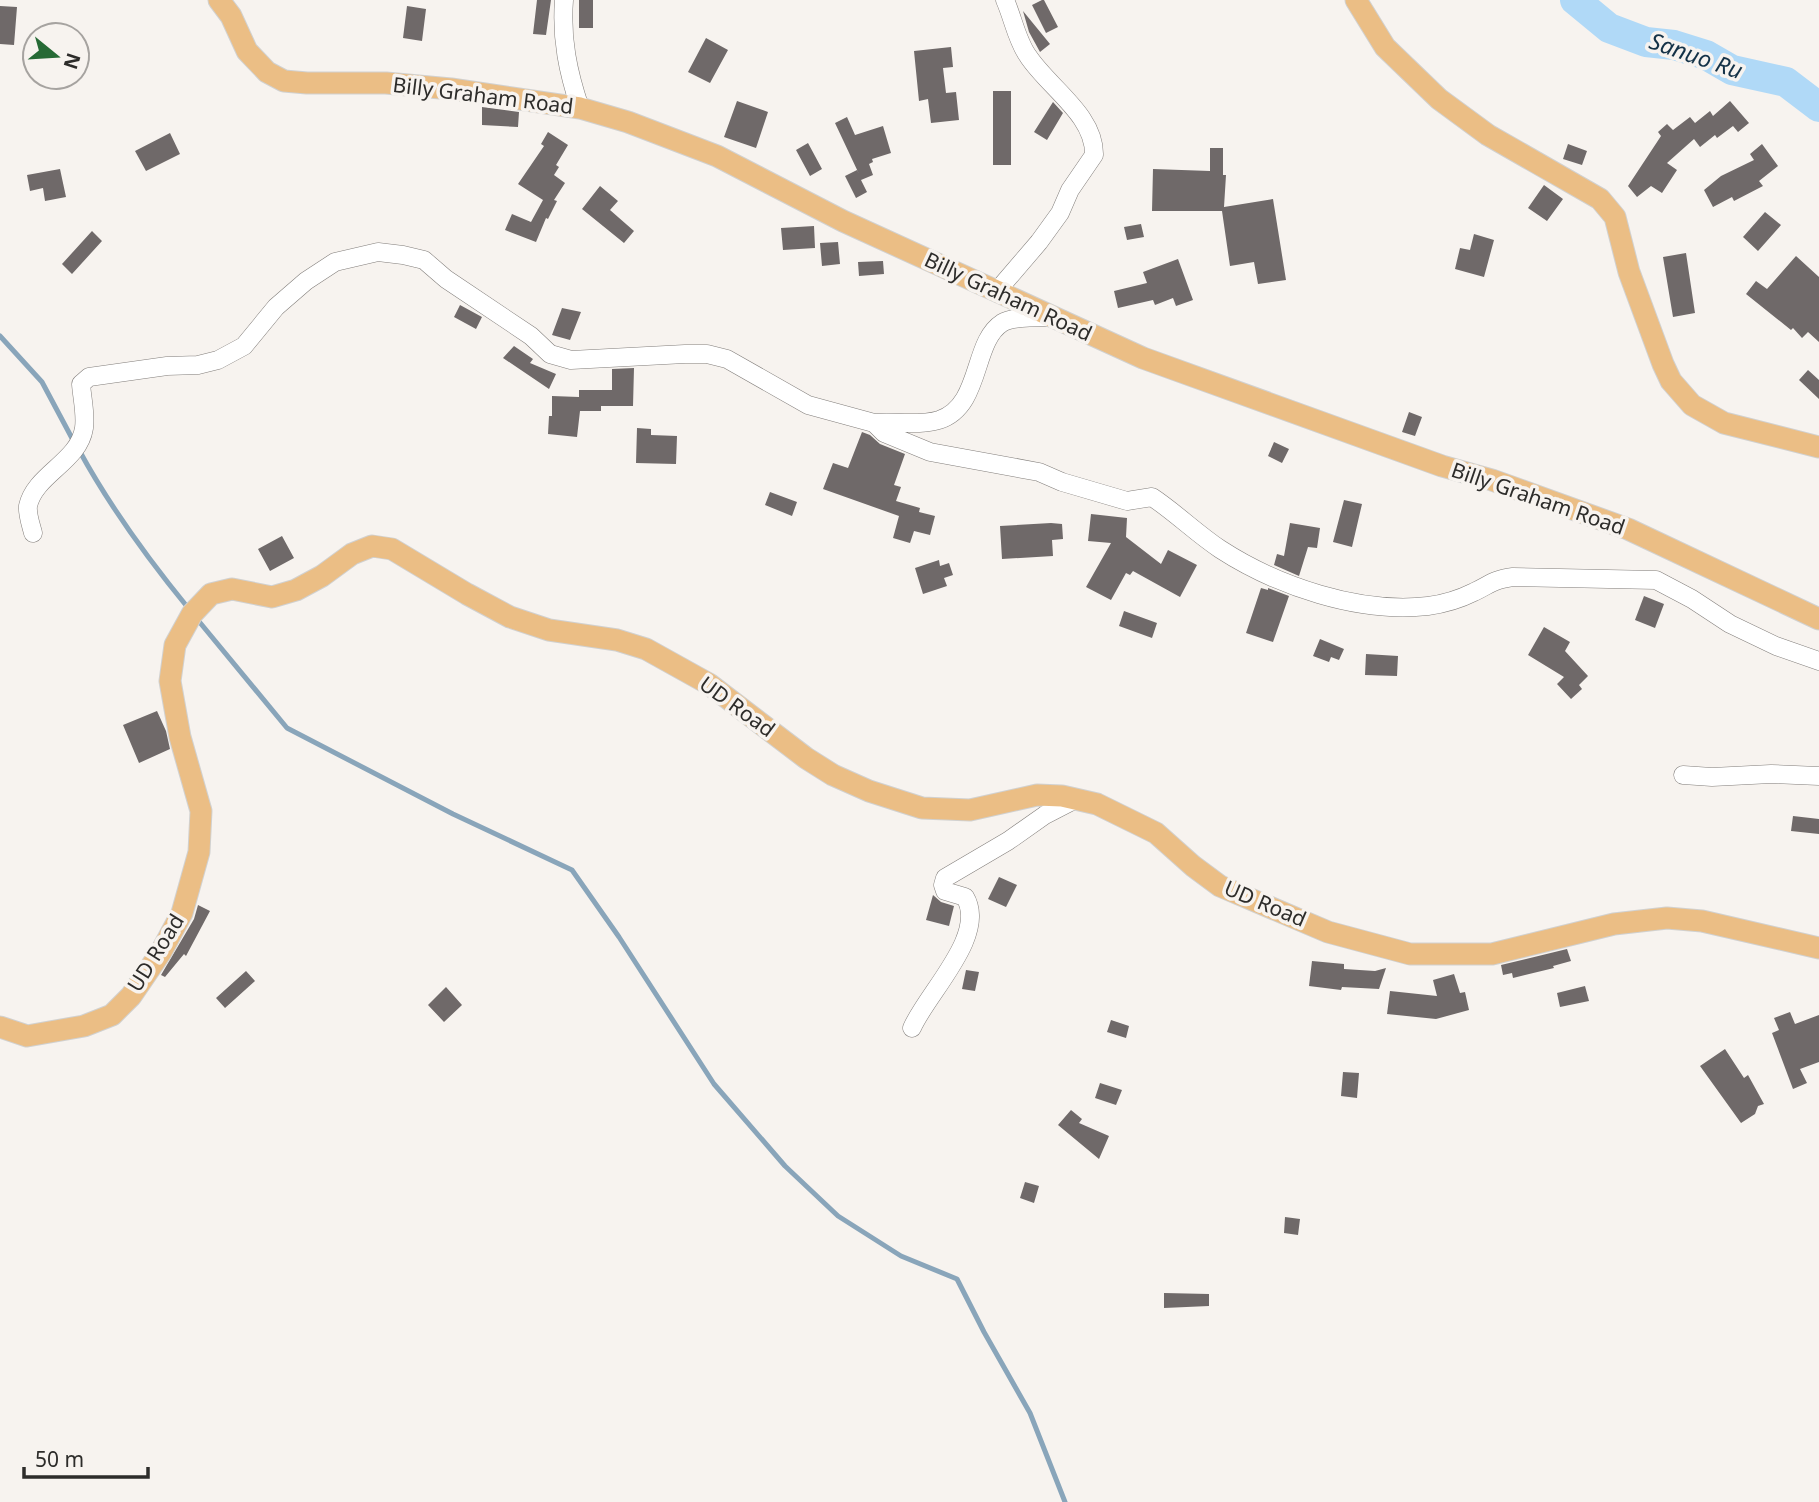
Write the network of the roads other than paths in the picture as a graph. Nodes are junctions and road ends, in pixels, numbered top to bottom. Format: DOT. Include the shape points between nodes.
graph roads {
  1 [pos="219,0"];
  2 [pos="564,0"];
  3 [pos="1006,0"];
  4 [pos="1356,0"];
  5 [pos="580,108"];
  6 [pos="997,291"];
  7 [pos="1053,317"];
  8 [pos="874,423"];
  9 [pos="1819,447"];
  10 [pos="33,533"];
  11 [pos="1819,620"];
  12 [pos="1819,661"];
  13 [pos="1683,775"];
  14 [pos="1819,776"];
  15 [pos="1076,799"];
  16 [pos="1819,948"];
  17 [pos="0,1027"];
  18 [pos="912,1028"];
  1 -- 5 [label="main road, Billy Graham Road" via="247,51 267,72 284,81 417,85"];
  2 -- 5 [label="street" via="567,70"];
  3 -- 6 [label="street" via="1026,54 1081,116 1094,155 1060,213"];
  4 -- 9 [label="main road" via="1385,47 1439,99 1488,135 1594,195 1615,217 1629,272 1663,364 1692,405 1724,423"];
  5 -- 6 [label="main road, Billy Graham Road" via="717,156 843,221"];
  6 -- 7 [label="main road, Billy Graham Road"];
  7 -- 8 [label="street" via="1003,321 985,346 978,372 959,406 940,419"];
  7 -- 11 [label="main road, Billy Graham Road" via="1143,358 1628,529"];
  8 -- 10 [label="street" via="808,405 727,359 707,354 570,360 551,354 424,260 378,252 335,262 306,281 276,307 244,346 218,360 89,377 81,384 81,437 33,493 27,509"];
  8 -- 12 [label="street" via="884,433 930,452 1039,472 1127,501 1152,497 1248,566 1328,597 1362,604 1428,606 1475,592 1493,580 1656,580 1730,624"];
  13 -- 14 [label="street"];
  15 -- 16 [label="main road, UD Road" via="1097,804 1156,833 1220,886 1328,932 1410,954 1492,954 1614,924 1667,918 1702,921"];
  15 -- 17 [label="main road, UD Road" via="1037,795 970,810 922,808 892,799 824,769 709,684 646,649 549,630 510,617 392,549 372,546 296,590 272,597 232,589 211,594 192,614 175,645 170,681 201,811 199,852 182,913 131,996 112,1015 84,1026 27,1035"];
  15 -- 18 [label="street" via="945,878 945,891 965,897 971,919 964,945"];
}
